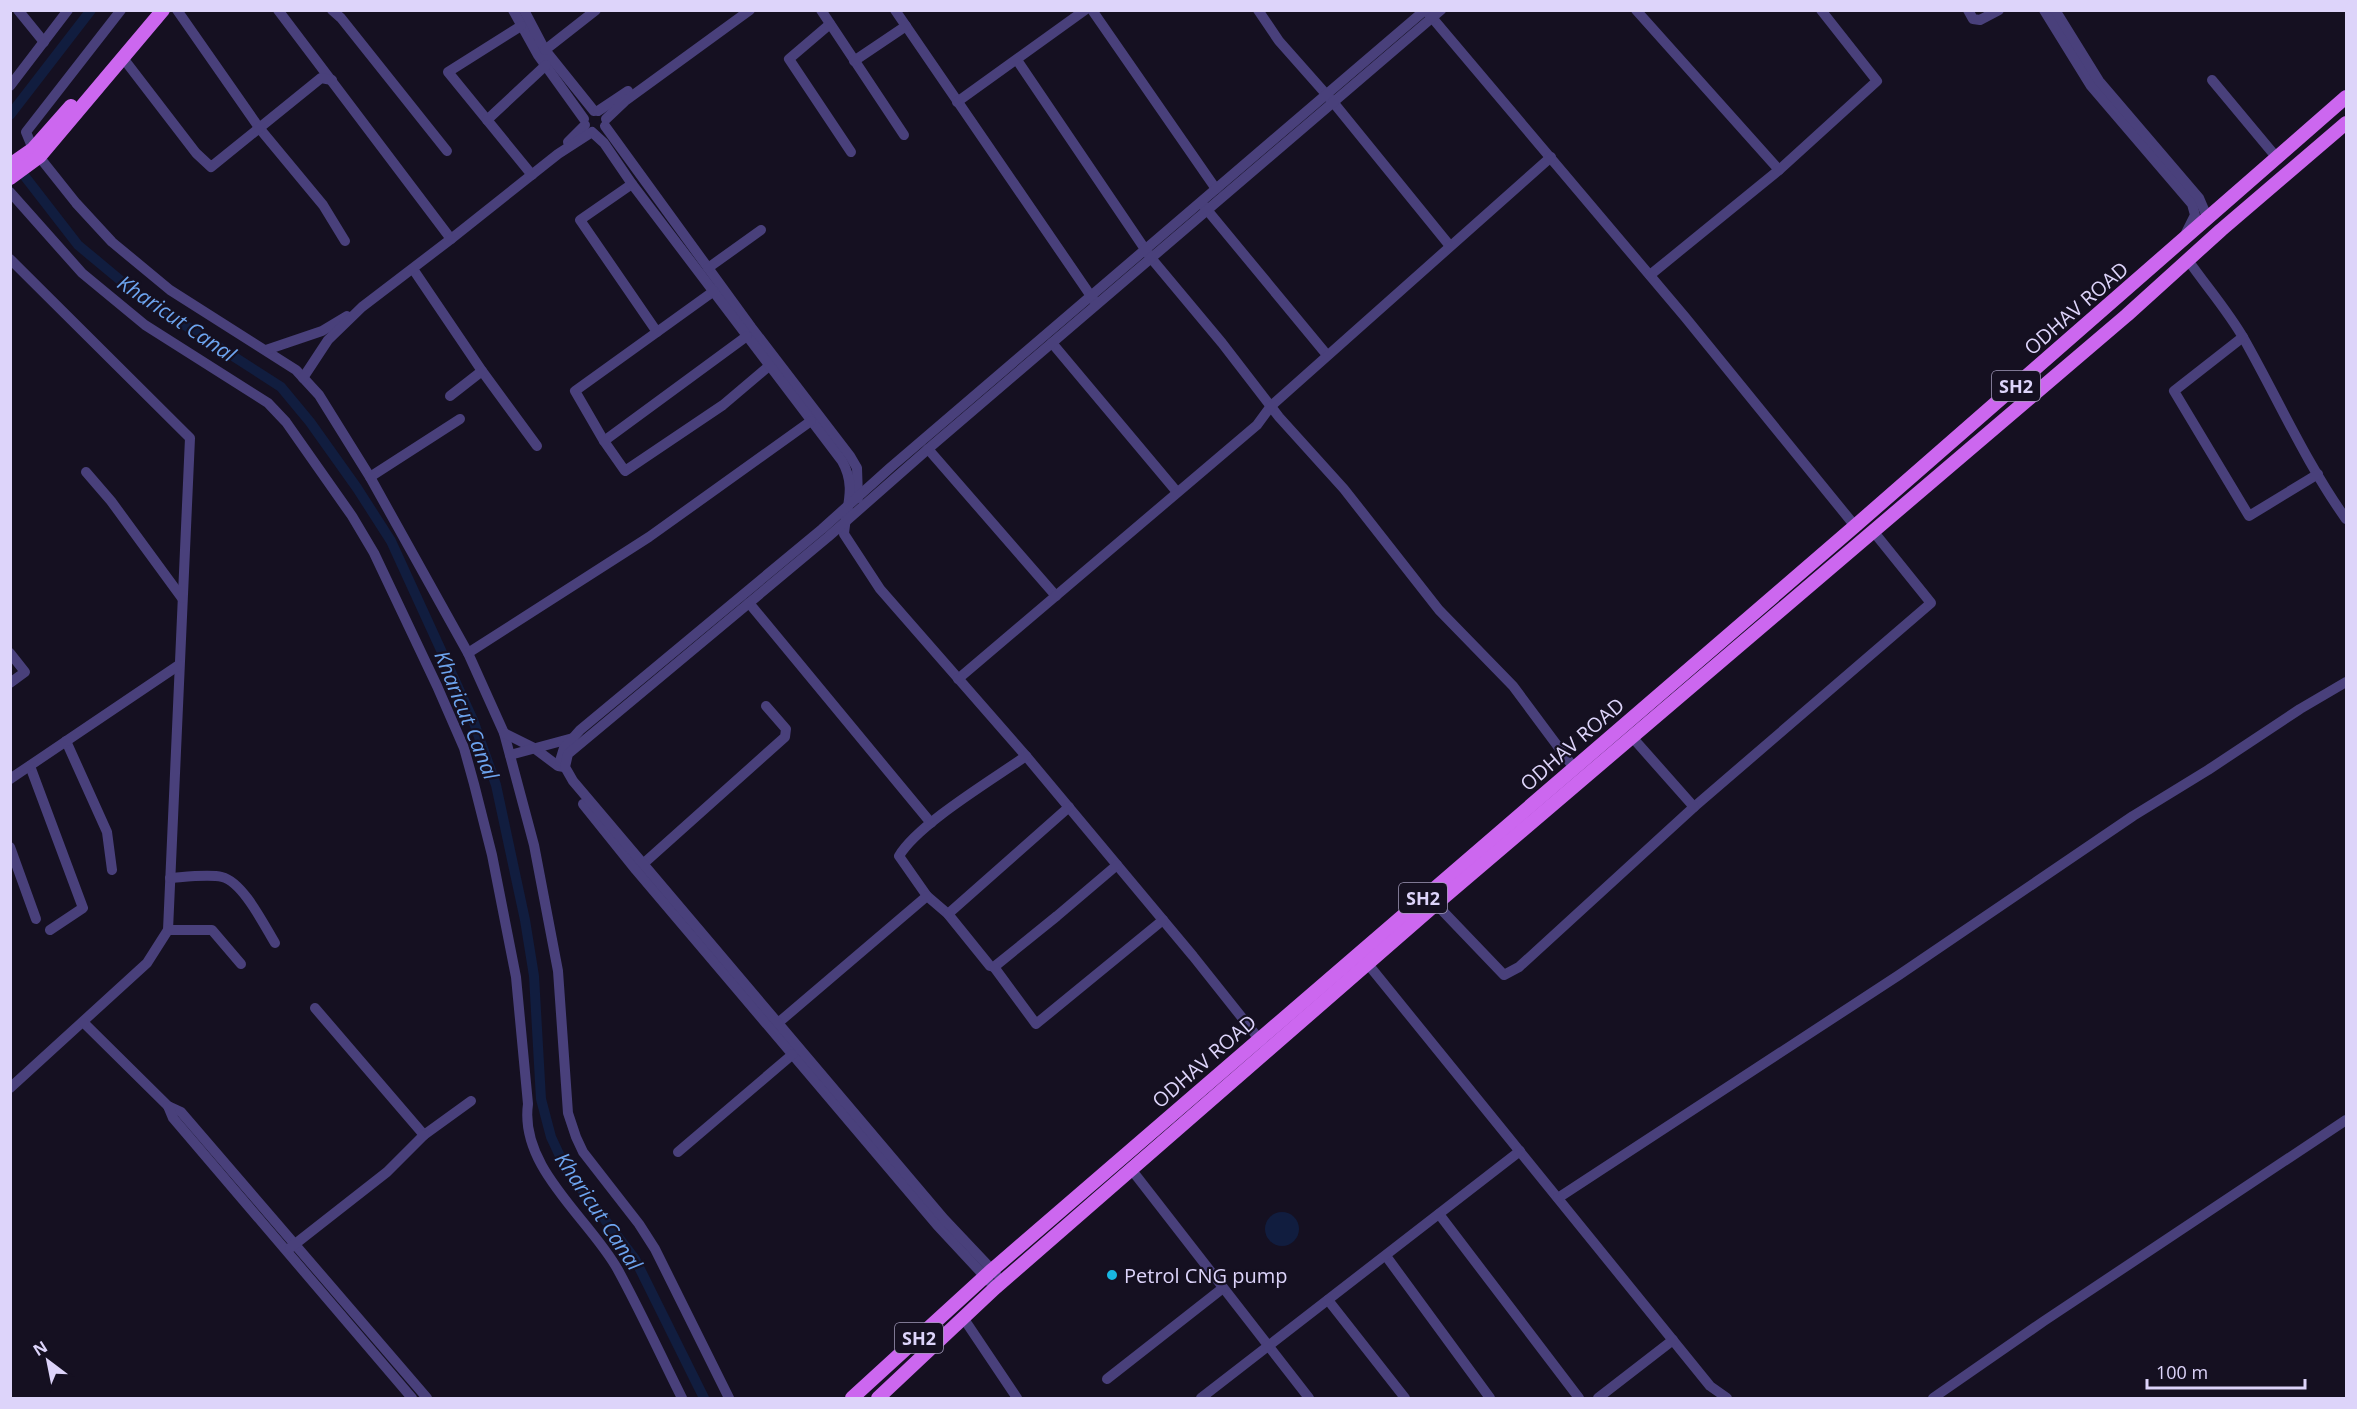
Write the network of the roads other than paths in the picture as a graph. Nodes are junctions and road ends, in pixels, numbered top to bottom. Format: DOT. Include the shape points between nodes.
graph roads {
  1 [pos="18,10"];
  2 [pos="68,10"];
  3 [pos="121,10"];
  4 [pos="152,10"];
  5 [pos="163,10"];
  6 [pos="177,10"];
  7 [pos="278,10"];
  8 [pos="332,10"];
  9 [pos="513,10"];
  10 [pos="524,10"];
  11 [pos="596,10"];
  12 [pos="739,10"];
  13 [pos="750,10"];
  14 [pos="821,10"];
  15 [pos="896,10"];
  16 [pos="1085,10"];
  17 [pos="1092,10"];
  18 [pos="1258,10"];
  19 [pos="1441,10"];
  20 [pos="1636,10"];
  21 [pos="1821,10"];
  22 [pos="1968,10"];
  23 [pos="1999,10"];
  24 [pos="2044,10"];
  25 [pos="2055,10"];
  26 [pos="1428,13"];
  27 [pos="830,24"];
  28 [pos="521,26"];
  29 [pos="906,26"];
  30 [pos="44,42"];
  31 [pos="545,50"];
  32 [pos="123,58"];
  33 [pos="1017,60"];
  34 [pos="854,61"];
  35 [pos="546,65"];
  36 [pos="332,80"];
  37 [pos="2212,80"];
  38 [pos="10,86"];
  39 [pos="2346,97"];
  40 [pos="1330,98"];
  41 [pos="957,102"];
  42 [pos="601,116"];
  43 [pos="487,120"];
  44 [pos="2346,123"];
  45 [pos="587,125"];
  46 [pos="260,129"];
  47 [pos="904,135"];
  48 [pos="447,151"];
  49 [pos="851,152"];
  50 [pos="33,155"];
  51 [pos="1551,157"];
  52 [pos="2277,158"];
  53 [pos="10,165"];
  54 [pos="1779,170"];
  55 [pos="532,175"];
  56 [pos="10,178"];
  57 [pos="632,184"];
  58 [pos="1216,189"];
  59 [pos="10,192"];
  60 [pos="2195,201"];
  61 [pos="1204,206"];
  62 [pos="2208,219"];
  63 [pos="761,230"];
  64 [pos="2221,230"];
  65 [pos="452,239"];
  66 [pos="345,241"];
  67 [pos="1450,246"];
  68 [pos="2178,246"];
  69 [pos="1148,253"];
  70 [pos="10,259"];
  71 [pos="2188,260"];
  72 [pos="708,268"];
  73 [pos="413,269"];
  74 [pos="1650,275"];
  75 [pos="714,291"];
  76 [pos="1094,300"];
  77 [pos="362,307"];
  78 [pos="657,332"];
  79 [pos="747,336"];
  80 [pos="2243,337"];
  81 [pos="1052,343"];
  82 [pos="266,350"];
  83 [pos="1327,355"];
  84 [pos="769,366"];
  85 [pos="482,371"];
  86 [pos="303,378"];
  87 [pos="450,396"];
  88 [pos="1271,406"];
  89 [pos="460,419"];
  90 [pos="811,421"];
  91 [pos="604,441"];
  92 [pos="537,446"];
  93 [pos="928,449"];
  94 [pos="853,471"];
  95 [pos="86,472"];
  96 [pos="2318,474"];
  97 [pos="370,477"];
  98 [pos="877,486"];
  99 [pos="1177,492"];
  100 [pos="858,496"];
  101 [pos="851,510"];
  102 [pos="2346,519"];
  103 [pos="845,522"];
  104 [pos="1855,526"];
  105 [pos="1873,531"];
  106 [pos="854,551"];
  107 [pos="1056,596"];
  108 [pos="182,598"];
  109 [pos="749,603"];
  110 [pos="10,653"];
  111 [pos="468,653"];
  112 [pos="179,665"];
  113 [pos="958,679"];
  114 [pos="2346,682"];
  115 [pos="10,683"];
  116 [pos="766,706"];
  117 [pos="504,734"];
  118 [pos="1632,737"];
  119 [pos="66,741"];
  120 [pos="576,741"];
  121 [pos="534,748"];
  122 [pos="510,755"];
  123 [pos="1026,756"];
  124 [pos="30,766"];
  125 [pos="561,767"];
  126 [pos="1574,768"];
  127 [pos="10,779"];
  128 [pos="1069,807"];
  129 [pos="1694,807"];
  130 [pos="932,823"];
  131 [pos="10,847"];
  132 [pos="643,864"];
  133 [pos="1117,865"];
  134 [pos="112,870"];
  135 [pos="170,878"];
  136 [pos="927,896"];
  137 [pos="1436,904"];
  138 [pos="948,914"];
  139 [pos="36,919"];
  140 [pos="1163,920"];
  141 [pos="50,930"];
  142 [pos="168,930"];
  143 [pos="275,943"];
  144 [pos="1358,953"];
  145 [pos="241,964"];
  146 [pos="1368,964"];
  147 [pos="993,967"];
  148 [pos="315,1008"];
  149 [pos="84,1023"];
  150 [pos="778,1023"];
  151 [pos="1264,1045"];
  152 [pos="793,1054"];
  153 [pos="10,1088"];
  154 [pos="471,1101"];
  155 [pos="2346,1120"];
  156 [pos="424,1135"];
  157 [pos="1520,1151"];
  158 [pos="678,1152"];
  159 [pos="1131,1169"];
  160 [pos="1558,1198"];
  161 [pos="1439,1214"];
  162 [pos="291,1247"];
  163 [pos="1386,1256"];
  164 [pos="988,1274"];
  165 [pos="999,1285"];
  166 [pos="1223,1288"];
  167 [pos="1328,1300"];
  168 [pos="964,1319"];
  169 [pos="1672,1340"];
  170 [pos="1268,1347"];
  171 [pos="1107,1379"];
  172 [pos="1207,1397"];
  173 [pos="412,1398"];
  174 [pos="427,1398"];
  175 [pos="682,1398"];
  176 [pos="729,1398"];
  177 [pos="852,1398"];
  178 [pos="878,1398"];
  179 [pos="1017,1398"];
  180 [pos="1309,1398"];
  181 [pos="1405,1398"];
  182 [pos="1490,1398"];
  183 [pos="1579,1398"];
  184 [pos="1598,1398"];
  185 [pos="1727,1398"];
  186 [pos="1933,1398"];
  1 -- 30 [label="street"];
  2 -- 30 [label="street"];
  3 -- 50 [label="street" via="26,132"];
  4 -- 50 [label="main road"];
  5 -- 32 [label="main road"];
  6 -- 46 [label="street"];
  7 -- 36 [label="street"];
  8 -- 48 [label="street"];
  9 -- 28 [label="street"];
  10 -- 31 [label="street"];
  11 -- 31 [label="street"];
  12 -- 42 [label="street"];
  13 -- 42 [label="street"];
  14 -- 27 [label="street"];
  15 -- 29 [label="street"];
  16 -- 33 [label="street"];
  17 -- 58 [label="street"];
  18 -- 40 [label="street" via="1279,41"];
  19 -- 26 [label="street"];
  20 -- 54 [label="street"];
  21 -- 54 [label="street" via="1877,81"];
  22 -- 23 [label="street" via="1973,19 1980,20"];
  24 -- 60 [label="street" via="2091,86"];
  25 -- 60 [label="street" via="2099,81"];
  26 -- 40 [label="street"];
  26 -- 51 [label="street"];
  27 -- 34 [label="street"];
  27 -- 49 [label="street" via="789,59"];
  28 -- 35 [label="street"];
  28 -- 43 [label="street" via="448,72"];
  29 -- 34 [label="street"];
  29 -- 41 [label="street"];
  30 -- 38 [label="street"];
  31 -- 42 [label="street"];
  32 -- 46 [label="street" via="211,167"];
  32 -- 50 [label="main road"];
  33 -- 41 [label="street"];
  33 -- 69 [label="street"];
  34 -- 47 [label="street"];
  35 -- 43 [label="street"];
  35 -- 45 [label="street"];
  36 -- 46 [label="street" via="321,78"];
  36 -- 65 [label="street"];
  37 -- 52 [label="street"];
  39 -- 52 [label="main road, SH2"];
  40 -- 58 [label="street"];
  40 -- 61 [label="street"];
  40 -- 67 [label="street"];
  41 -- 76 [label="street"];
  42 -- 45 [label="street" via="587,114"];
  42 -- 45 [label="street" via="600,131"];
  42 -- 72 [label="street"];
  43 -- 55 [label="street"];
  44 -- 64 [label="main road, SH2"];
  45 -- 55 [label="street"];
  45 -- 57 [label="street"];
  46 -- 66 [label="street" via="323,205"];
  50 -- 53 [label="main road"];
  50 -- 56 [label="main road"];
  50 -- 82 [label="street" via="112,242 170,290"];
  51 -- 67 [label="street"];
  51 -- 74 [label="street"];
  52 -- 62 [label="main road, SH2"];
  54 -- 74 [label="street"];
  55 -- 65 [label="street"];
  57 -- 75 [label="street"];
  57 -- 78 [label="street" via="580,220"];
  58 -- 61 [label="street"];
  59 -- 175 [label="street" via="82,273 145,325 268,403 286,422 374,553 464,748 474,784 516,977 528,1104 525,1121 536,1154 547,1175 618,1270"];
  60 -- 62 [label="street"];
  60 -- 68 [label="street" via="2195,215"];
  61 -- 69 [label="street"];
  61 -- 83 [label="street"];
  62 -- 64 [label="main road"];
  62 -- 68 [label="main road, SH2"];
  63 -- 72 [label="street"];
  64 -- 71 [label="main road, SH2"];
  65 -- 73 [label="street"];
  67 -- 83 [label="street"];
  68 -- 71 [label="main road"];
  68 -- 104 [label="main road, ODHAV ROAD / SH2"];
  69 -- 76 [label="street"];
  69 -- 88 [label="street"];
  70 -- 108 [label="street" via="190,438"];
  71 -- 80 [label="street"];
  71 -- 105 [label="main road, ODHAV ROAD / SH2"];
  72 -- 94 [label="street"];
  73 -- 77 [label="street"];
  73 -- 85 [label="street"];
  74 -- 104 [label="street"];
  75 -- 78 [label="street"];
  75 -- 79 [label="street"];
  76 -- 81 [label="street"];
  76 -- 98 [label="street"];
  77 -- 82 [label="street" via="322,331"];
  77 -- 86 [label="street" via="328,340"];
  78 -- 91 [label="street" via="574,391"];
  79 -- 84 [label="street"];
  79 -- 91 [label="street"];
  80 -- 96 [label="street"];
  80 -- 96 [label="street" via="2174,391 2249,516"];
  81 -- 93 [label="street"];
  81 -- 99 [label="street"];
  82 -- 86 [label="street"];
  83 -- 88 [label="street"];
  84 -- 90 [label="street"];
  84 -- 91 [label="street" via="723,405 625,471"];
  85 -- 87 [label="street"];
  85 -- 92 [label="street"];
  86 -- 97 [label="street" via="320,395"];
  88 -- 99 [label="street" via="1257,425"];
  88 -- 126 [label="street" via="1344,489 1439,610 1513,686"];
  89 -- 97 [label="street"];
  90 -- 94 [label="street"];
  90 -- 111 [label="street" via="649,537"];
  93 -- 98 [label="street"];
  93 -- 107 [label="street"];
  94 -- 98 [label="street"];
  94 -- 100 [label="street"];
  94 -- 101 [label="street"];
  95 -- 108 [label="street"];
  96 -- 102 [label="street"];
  97 -- 111 [label="street"];
  98 -- 100 [label="street"];
  98 -- 101 [label="street"];
  99 -- 107 [label="street"];
  100 -- 101 [label="street"];
  101 -- 103 [label="street"];
  101 -- 106 [label="street" via="849,528"];
  101 -- 120 [label="street"];
  103 -- 106 [label="street" via="844,534"];
  103 -- 109 [label="street"];
  104 -- 126 [label="main road, ODHAV ROAD / SH2"];
  105 -- 118 [label="main road, ODHAV ROAD / SH2"];
  105 -- 129 [label="street" via="1931,603"];
  106 -- 113 [label="street" via="880,589"];
  107 -- 113 [label="street"];
  108 -- 112 [label="street"];
  109 -- 120 [label="street"];
  109 -- 130 [label="street"];
  110 -- 115 [label="street" via="25,672"];
  111 -- 117 [label="street"];
  112 -- 119 [label="street"];
  112 -- 135 [label="street"];
  113 -- 123 [label="street"];
  114 -- 160 [label="street" via="2133,816"];
  116 -- 132 [label="street" via="786,729 785,737"];
  117 -- 121 [label="street"];
  117 -- 122 [label="street"];
  118 -- 129 [label="street"];
  118 -- 137 [label="main road, ODHAV ROAD / SH2"];
  119 -- 124 [label="street"];
  119 -- 134 [label="street" via="107,832"];
  120 -- 121 [label="street"];
  120 -- 125 [label="street"];
  121 -- 122 [label="street"];
  121 -- 125 [label="street"];
  122 -- 176 [label="street" via="534,845 558,971 568,1113 576,1137 655,1249"];
  123 -- 128 [label="street"];
  123 -- 130 [label="street"];
  124 -- 127 [label="street"];
  124 -- 141 [label="street" via="83,908"];
  125 -- 132 [label="street"];
  125 -- 152 [label="street" via="568,786"];
  126 -- 144 [label="main road, ODHAV ROAD / SH2"];
  128 -- 133 [label="street"];
  128 -- 138 [label="street"];
  129 -- 137 [label="street" via="1507,975"];
  130 -- 136 [label="street" via="899,856"];
  131 -- 139 [label="street"];
  132 -- 150 [label="street"];
  133 -- 140 [label="street"];
  133 -- 147 [label="street"];
  135 -- 142 [label="street"];
  135 -- 143 [label="street" via="222,877 233,882"];
  136 -- 138 [label="street"];
  136 -- 150 [label="street"];
  137 -- 146 [label="main road, ODHAV ROAD / SH2"];
  138 -- 147 [label="street"];
  140 -- 147 [label="street" via="1036,1024"];
  140 -- 151 [label="street"];
  142 -- 145 [label="street" via="212,930"];
  142 -- 149 [label="street" via="147,963"];
  144 -- 146 [label="street"];
  144 -- 151 [label="main road, ODHAV ROAD / SH2"];
  146 -- 151 [label="main road, ODHAV ROAD / SH2"];
  146 -- 157 [label="street"];
  148 -- 156 [label="street"];
  149 -- 153 [label="street"];
  149 -- 162 [label="street" via="168,1106 173,1118"];
  150 -- 164 [label="street"];
  151 -- 159 [label="main road, ODHAV ROAD / SH2"];
  151 -- 164 [label="main road, ODHAV ROAD / SH2"];
  152 -- 158 [label="street"];
  152 -- 164 [label="street" via="937,1225"];
  154 -- 156 [label="street"];
  155 -- 186 [label="street"];
  156 -- 162 [label="street" via="387,1172"];
  157 -- 160 [label="street"];
  157 -- 161 [label="street"];
  159 -- 165 [label="main road, ODHAV ROAD / SH2"];
  159 -- 166 [label="street"];
  160 -- 169 [label="street"];
  161 -- 163 [label="street"];
  161 -- 183 [label="street"];
  162 -- 173 [label="street"];
  162 -- 174 [label="street"];
  163 -- 167 [label="street"];
  163 -- 182 [label="street"];
  164 -- 165 [label="street"];
  164 -- 177 [label="main road, ODHAV ROAD / SH2"];
  165 -- 168 [label="main road, ODHAV ROAD / SH2"];
  166 -- 170 [label="street"];
  166 -- 171 [label="street"];
  167 -- 170 [label="street"];
  167 -- 181 [label="street"];
  168 -- 178 [label="main road, ODHAV ROAD / SH2"];
  168 -- 179 [label="street"];
  169 -- 184 [label="street"];
  169 -- 185 [label="street" via="1710,1386"];
  170 -- 172 [label="street"];
  170 -- 180 [label="street"];
}
